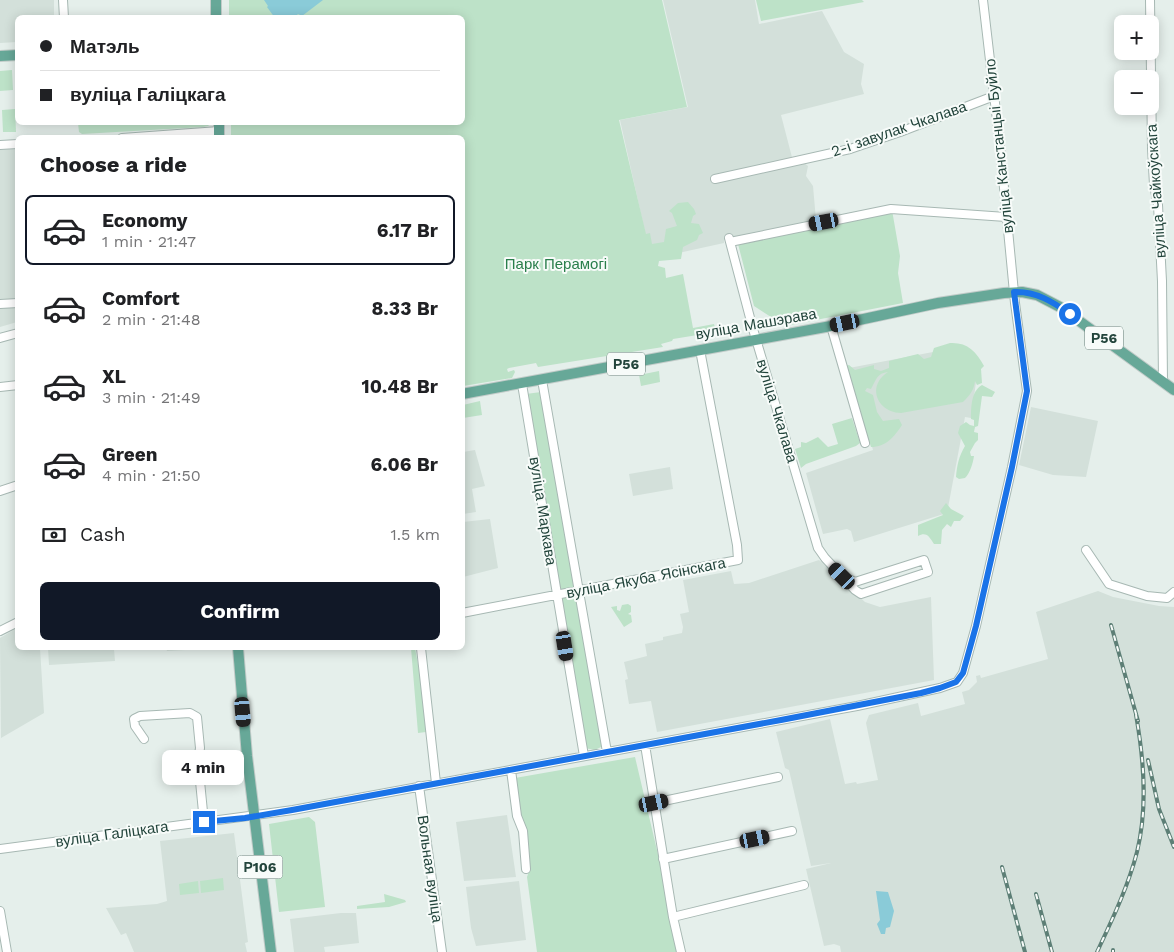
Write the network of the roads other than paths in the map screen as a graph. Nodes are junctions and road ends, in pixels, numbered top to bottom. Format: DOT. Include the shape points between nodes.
graph roads {
  1 [pos="63,0"];
  2 [pos="216,0"];
  3 [pos="983,0"];
  4 [pos="1150,0"];
  5 [pos="64,15"];
  6 [pos="216,15"];
  7 [pos="15,55"];
  8 [pos="0,56"];
  9 [pos="994,96"];
  10 [pos="219,130"];
  11 [pos="158,135"];
  12 [pos="15,144"];
  13 [pos="0,145"];
  14 [pos="715,179"];
  15 [pos="1006,217"];
  16 [pos="1014,292"];
  17 [pos="15,303"];
  18 [pos="0,304"];
  19 [pos="831,326"];
  20 [pos="15,334"];
  21 [pos="0,338"];
  22 [pos="756,339"];
  23 [pos="700,350"];
  24 [pos="542,380"];
  25 [pos="1163,382"];
  26 [pos="522,384"];
  27 [pos="15,385"];
  28 [pos="0,387"];
  29 [pos="1174,390"];
  30 [pos="465,394"];
  31 [pos="866,443"];
  32 [pos="15,486"];
  33 [pos="0,491"];
  34 [pos="1086,550"];
  35 [pos="842,576"];
  36 [pos="578,590"];
  37 [pos="1174,592"];
  38 [pos="557,595"];
  39 [pos="465,611"];
  40 [pos="15,624"];
  41 [pos="0,632"];
  42 [pos="238,650"];
  43 [pos="421,650"];
  44 [pos="963,673"];
  45 [pos="144,739"];
  46 [pos="645,745"];
  47 [pos="607,752"];
  48 [pos="584,756"];
  49 [pos="511,770"];
  50 [pos="778,778"];
  51 [pos="436,783"];
  52 [pos="419,786"];
  53 [pos="654,803"];
  54 [pos="254,816"];
  55 [pos="204,822"];
  56 [pos="792,831"];
  57 [pos="0,849"];
  58 [pos="663,859"];
  59 [pos="526,869"];
  60 [pos="804,885"];
  61 [pos="0,911"];
  62 [pos="673,917"];
  63 [pos="8,952"];
  64 [pos="271,952"];
  65 [pos="442,952"];
  66 [pos="681,952"];
  1 -- 5 [label="street"];
  2 -- 6 [label="main road"];
  3 -- 9 [label="street, вуліца Канстанцыі Буйло"];
  4 -- 25 [label="street, вуліца Чайкоўскага" via="1152,148 1162,281"];
  7 -- 8 [label="main road"];
  9 -- 14 [label="street, 2-і завулак Чкалава" via="850,149"];
  9 -- 15 [label="street, вуліца Канстанцыі Буйло"];
  10 -- 11 [label="street"];
  12 -- 13 [label="street"];
  15 -- 16 [label="street, вуліца Канстанцыі Буйло"];
  15 -- 22 [label="street, вуліца Чкалава" via="891,209 729,240"];
  16 -- 19 [label="main road, вуліца Машэрава / Р56" via="938,303"];
  16 -- 25 [label="main road, вуліца Машэрава / Р56" via="1037,294 1060,306"];
  16 -- 44 [label="street, вуліца Канстанцыі Буйло" via="1027,391"];
  17 -- 18 [label="street"];
  19 -- 22 [label="main road, вуліца Машэрава / Р56"];
  19 -- 31 [label="street"];
  20 -- 21 [label="street"];
  22 -- 23 [label="main road, вуліца Машэрава / Р56"];
  22 -- 35 [label="street, вуліца Чкалава" via="818,548"];
  23 -- 24 [label="main road, вуліца Машэрава / Р56"];
  23 -- 36 [label="street, вуліца Якуба Ясінскага" via="738,560"];
  24 -- 26 [label="main road, вуліца Машэрава / Р56"];
  24 -- 36 [label="street, вуліца Маркава"];
  25 -- 29 [label="main road, вуліца Машэрава / Р56"];
  26 -- 30 [label="main road, вуліца Машэрава / Р56"];
  26 -- 38 [label="street, вуліца Маркава"];
  27 -- 28 [label="street"];
  32 -- 33 [label="street"];
  34 -- 37 [label="street" via="1109,584 1146,596 1167,598"];
  35 -- 35 [label="street, вуліца Чкалава" via="860,594 928,572 924,560 855,582"];
  36 -- 38 [label="street, вуліца Якуба Ясінскага"];
  36 -- 47 [label="street, вуліца Маркава"];
  38 -- 39 [label="street, вуліца Якуба Ясінскага"];
  38 -- 48 [label="street, вуліца Маркава"];
  40 -- 41 [label="street"];
  42 -- 54 [label="main road, Р106"];
  43 -- 51 [label="street"];
  44 -- 46 [label="street, вуліца Галіцкага" via="956,682 940,688"];
  45 -- 55 [label="street" via="135,726 134,719 140,716 190,712 197,717"];
  46 -- 47 [label="street, вуліца Галіцкага"];
  46 -- 53 [label="street"];
  47 -- 48 [label="street, вуліца Галіцкага"];
  48 -- 49 [label="street, вуліца Галіцкага"];
  49 -- 51 [label="street, вуліца Галіцкага"];
  49 -- 59 [label="street" via="517,816 523,831"];
  50 -- 53 [label="street"];
  51 -- 52 [label="street, вуліца Галіцкага"];
  52 -- 54 [label="street, вуліца Галіцкага"];
  52 -- 65 [label="street, Вольная вуліца"];
  53 -- 58 [label="street"];
  54 -- 55 [label="street, вуліца Галіцкага"];
  54 -- 64 [label="main road, Р106"];
  55 -- 57 [label="street, вуліца Галіцкага"];
  56 -- 58 [label="street"];
  58 -- 62 [label="street"];
  60 -- 62 [label="street"];
  61 -- 63 [label="street"];
  62 -- 66 [label="street"];
}
